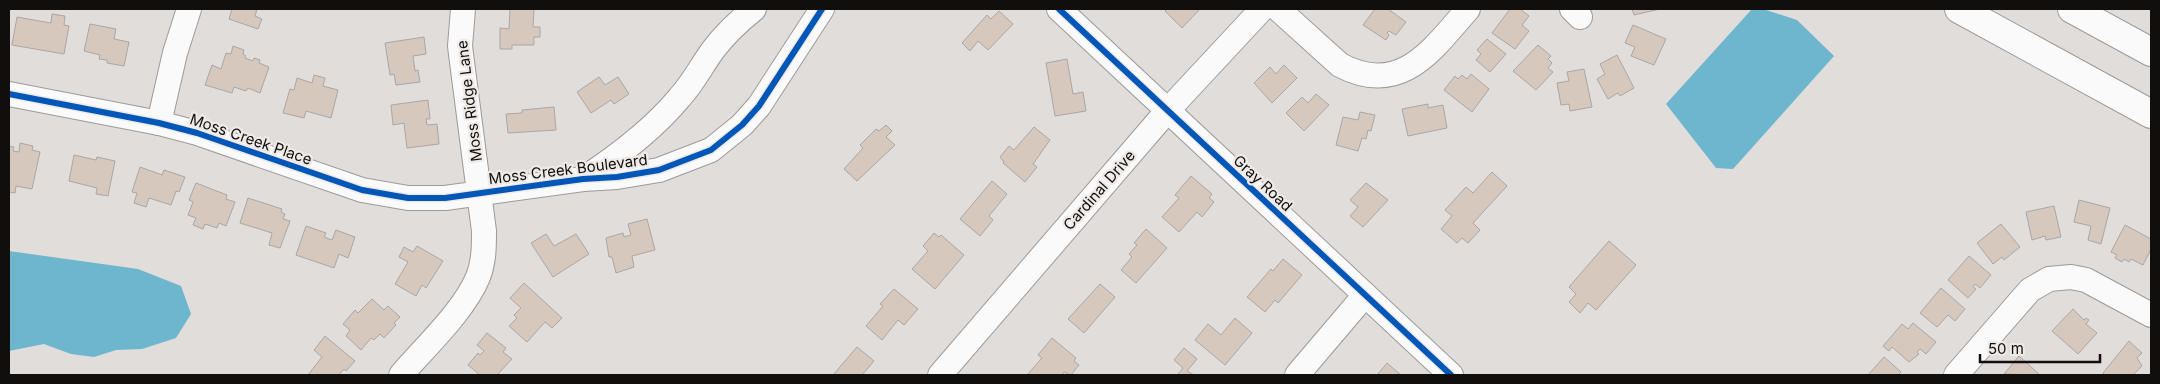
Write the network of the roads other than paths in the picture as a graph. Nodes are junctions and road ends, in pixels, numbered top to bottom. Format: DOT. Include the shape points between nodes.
graph roads {
  1 [pos="188,9"];
  2 [pos="463,9"];
  3 [pos="754,9"];
  4 [pos="822,9"];
  5 [pos="1059,9"];
  6 [pos="1262,9"];
  7 [pos="1278,9"];
  8 [pos="1468,9"];
  9 [pos="1960,9"];
  10 [pos="2072,9"];
  11 [pos="2151,52"];
  12 [pos="9,94"];
  13 [pos="1168,110"];
  14 [pos="2151,114"];
  15 [pos="159,123"];
  16 [pos="582,179"];
  17 [pos="366,191"];
  18 [pos="480,193"];
  19 [pos="1365,295"];
  20 [pos="2151,315"];
  21 [pos="401,375"];
  22 [pos="940,375"];
  23 [pos="1297,375"];
  24 [pos="1451,375"];
  25 [pos="1956,375"];
  1 -- 15 [label="street"];
  2 -- 18 [label="street, Moss Ridge Lane" via="460,46"];
  3 -- 16 [label="street, Moss Creek Boulevard" via="714,49 659,121"];
  4 -- 16 [label="street, Moss Creek Boulevard" via="759,106 742,125 711,150 659,170"];
  5 -- 13 [label="street, Gray Road"];
  6 -- 13 [label="street, Cardinal Drive"];
  7 -- 8 [label="street" via="1340,65 1351,71 1377,76 1404,71 1429,54"];
  9 -- 14 [label="highway"];
  10 -- 11 [label="highway"];
  12 -- 15 [label="street, Moss Creek Place"];
  13 -- 19 [label="street, Gray Road"];
  13 -- 22 [label="street, Cardinal Drive"];
  15 -- 17 [label="street, Moss Creek Place"];
  16 -- 18 [label="street, Moss Creek Boulevard"];
  17 -- 18 [label="street, Moss Creek Boulevard" via="401,198 445,198"];
  18 -- 21 [label="street, Moss Ridge Lane" via="484,247 472,290"];
  19 -- 23 [label="street"];
  19 -- 24 [label="street, Gray Road"];
  20 -- 25 [label="street" via="2086,280 2071,277 2049,279 2030,290"];
}
